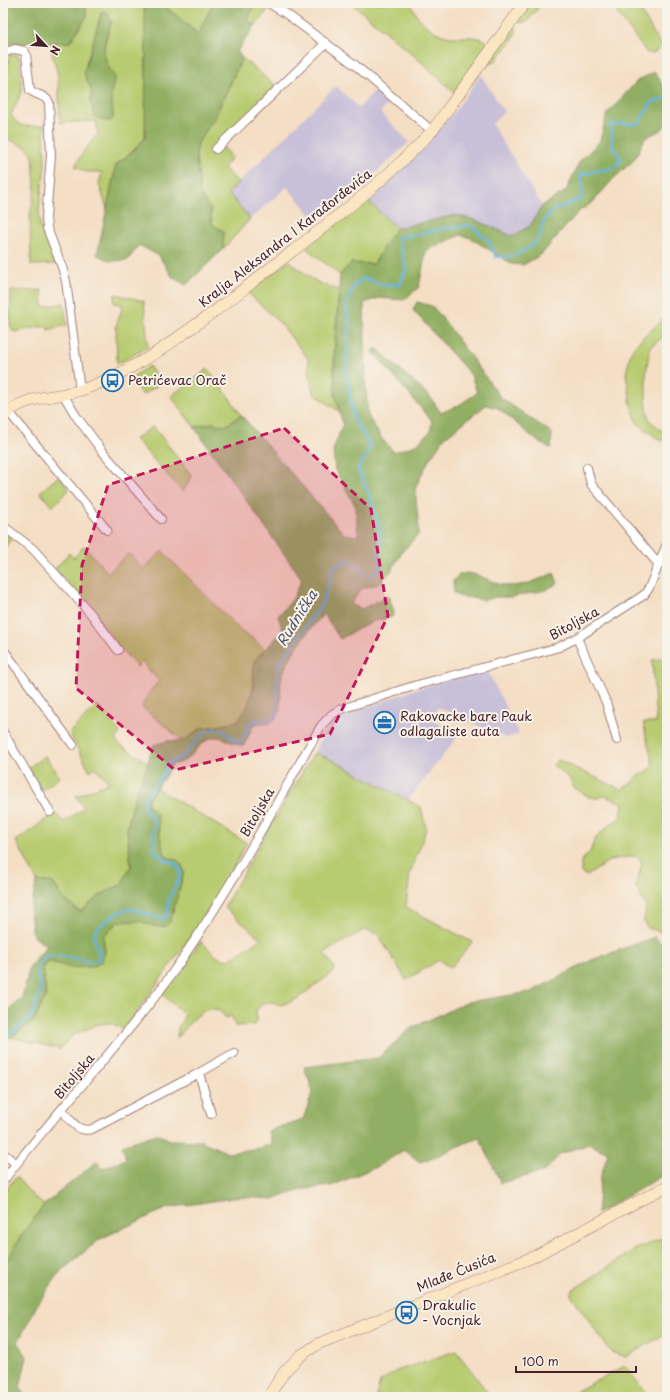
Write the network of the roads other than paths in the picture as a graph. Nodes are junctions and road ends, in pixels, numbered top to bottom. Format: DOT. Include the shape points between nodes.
graph roads {
  1 [pos="269,3"];
  2 [pos="525,3"];
  3 [pos="326,43"];
  4 [pos="3,54"];
  5 [pos="432,131"];
  6 [pos="216,149"];
  7 [pos="80,390"];
  8 [pos="64,394"];
  9 [pos="6,414"];
  10 [pos="587,468"];
  11 [pos="161,519"];
  12 [pos="3,526"];
  13 [pos="107,530"];
  14 [pos="667,544"];
  15 [pos="659,565"];
  16 [pos="577,638"];
  17 [pos="3,649"];
  18 [pos="118,650"];
  19 [pos="3,732"];
  20 [pos="618,740"];
  21 [pos="73,746"];
  22 [pos="50,812"];
  23 [pos="234,1053"];
  24 [pos="199,1073"];
  25 [pos="62,1110"];
  26 [pos="211,1114"];
  27 [pos="3,1153"];
  28 [pos="16,1164"];
  29 [pos="3,1181"];
  30 [pos="667,1186"];
  31 [pos="268,1397"];
  1 -- 3 [label="street"];
  2 -- 5 [label="street, Kralja Aleksandra I Karađorđevića"];
  3 -- 5 [label="street"];
  3 -- 6 [label="street"];
  4 -- 7 [label="street" via="15,50 24,51 30,90 35,94 44,95 49,102 51,156 46,204 47,228 66,281"];
  5 -- 7 [label="street, Kralja Aleksandra I Karađorđevića" via="369,191 217,310 157,353"];
  7 -- 8 [label="street, Kralja Aleksandra I Karađorđevića"];
  8 -- 9 [label="street, Kralja Aleksandra I Karađorđevića" via="20,403"];
  8 -- 11 [label="street" via="76,416 103,452"];
  9 -- 13 [label="street"];
  10 -- 15 [label="street" via="593,487"];
  12 -- 18 [label="street" via="33,550 91,614"];
  14 -- 15 [label="street, Bitoljska"];
  15 -- 16 [label="street, Bitoljska" via="649,588 637,600"];
  16 -- 20 [label="street" via="606,702"];
  16 -- 25 [label="street, Bitoljska" via="559,647 417,685 341,709 331,715 321,726 202,930 166,982"];
  17 -- 21 [label="street"];
  19 -- 22 [label="street"];
  23 -- 24 [label="street"];
  24 -- 25 [label="street" via="92,1130 79,1129"];
  24 -- 26 [label="street"];
  25 -- 28 [label="street, Bitoljska"];
  27 -- 28 [label="street"];
  28 -- 29 [label="street, Bitoljska"];
  30 -- 31 [label="street, Mlađe Ćusića" via="533,1257 318,1344 300,1356 285,1371"];
}
